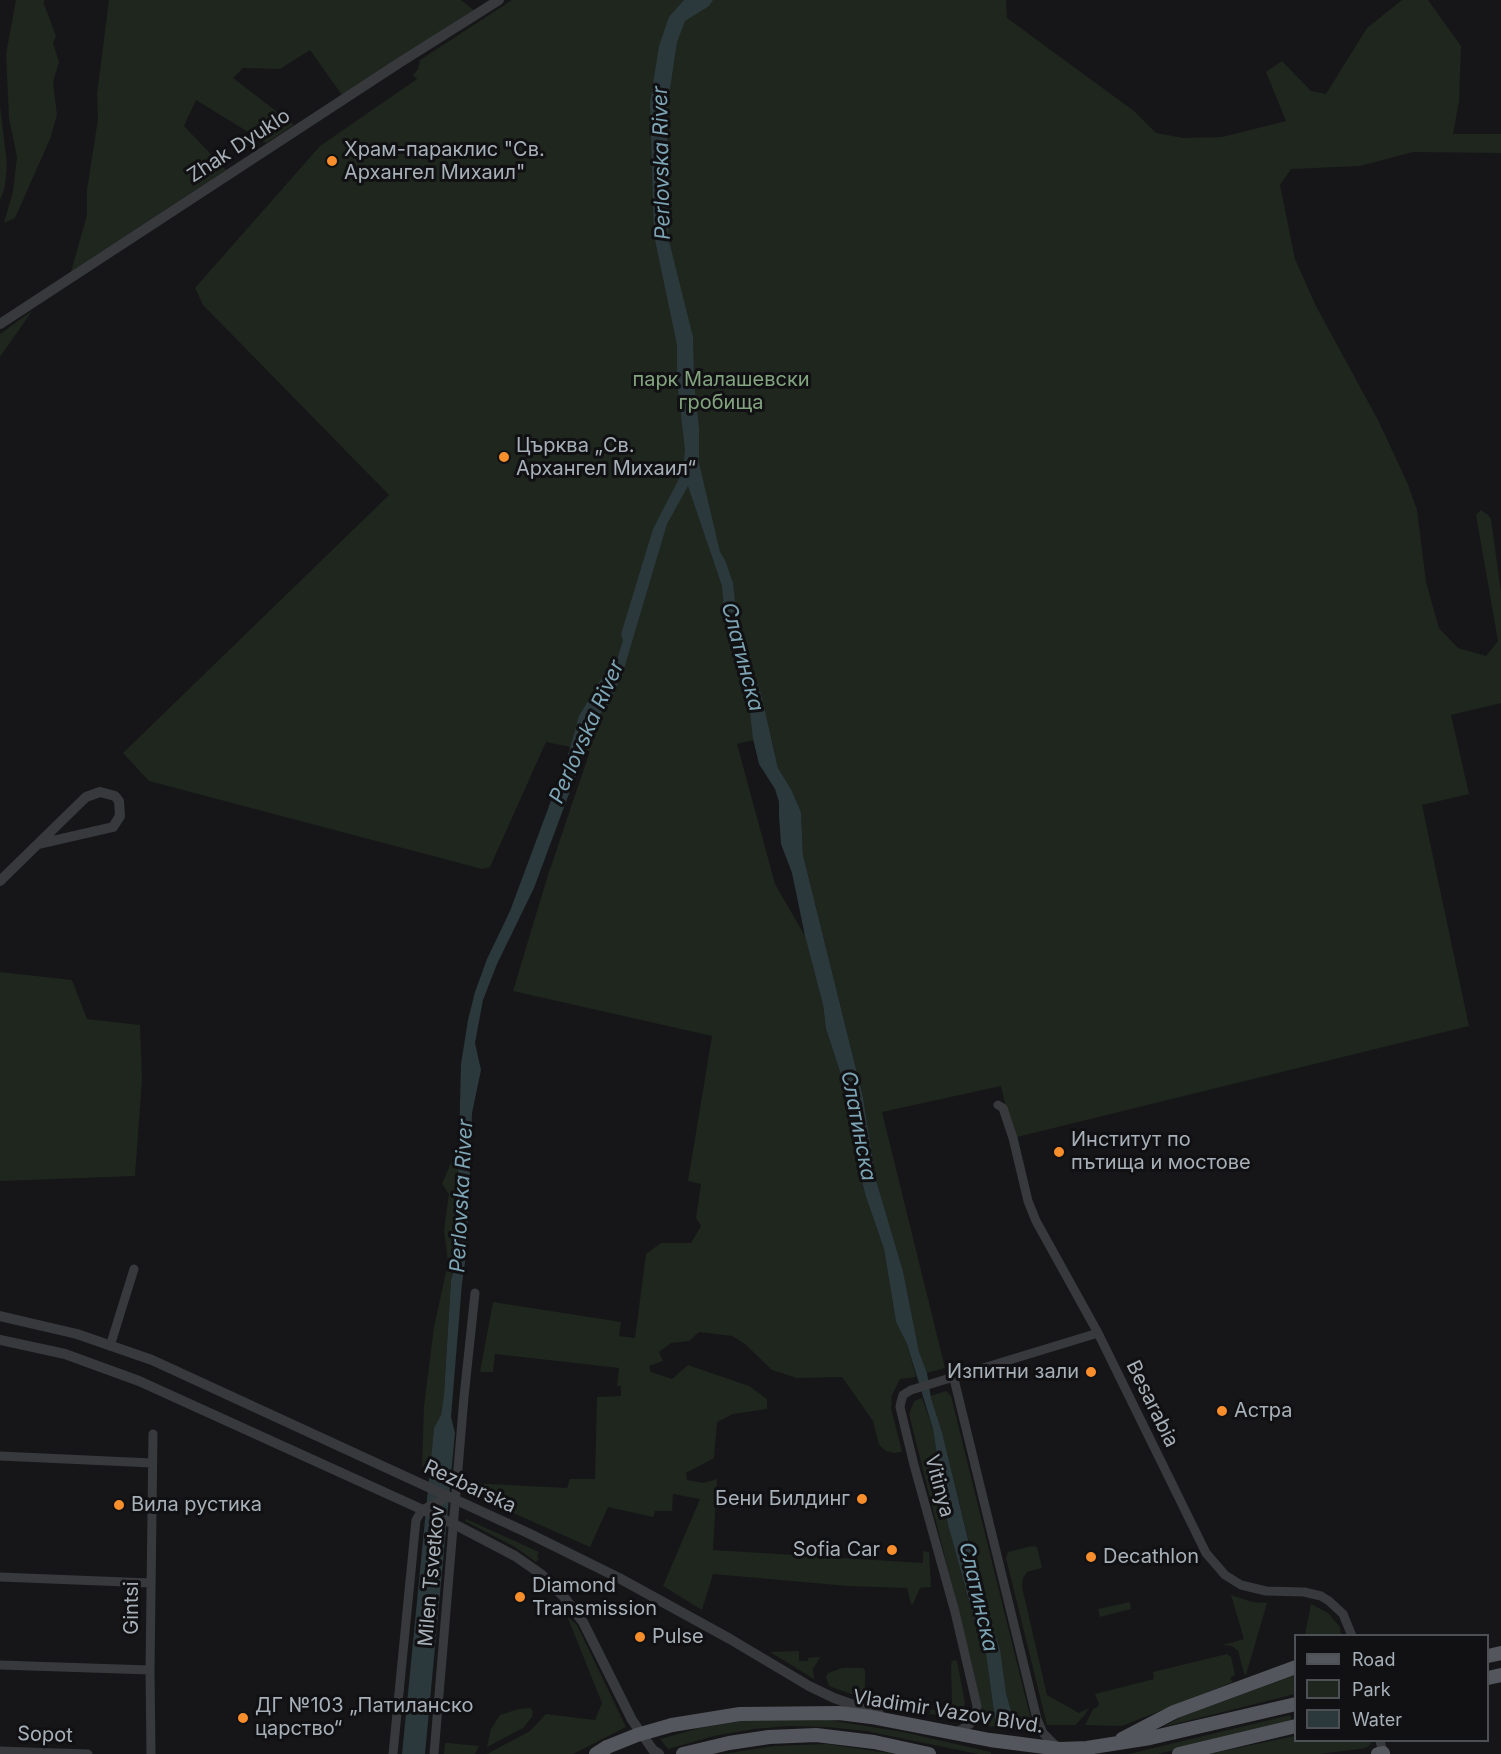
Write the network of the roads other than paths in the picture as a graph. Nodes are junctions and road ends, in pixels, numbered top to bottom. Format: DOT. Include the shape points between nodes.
graph roads {
  1 [pos="499,0"];
  2 [pos="0,324"];
  3 [pos="39,844"];
  4 [pos="0,881"];
  5 [pos="998,1105"];
  6 [pos="134,1269"];
  7 [pos="475,1293"];
  8 [pos="0,1316"];
  9 [pos="1098,1333"];
  10 [pos="0,1340"];
  11 [pos="110,1346"];
  12 [pos="954,1378"];
  13 [pos="153,1434"];
  14 [pos="0,1456"];
  15 [pos="152,1463"];
  16 [pos="453,1499"];
  17 [pos="422,1510"];
  18 [pos="454,1524"];
  19 [pos="0,1577"];
  20 [pos="151,1583"];
  21 [pos="1352,1634"];
  22 [pos="0,1665"];
  23 [pos="1294,1668"];
  24 [pos="150,1670"];
  25 [pos="1294,1704"];
  26 [pos="911,1724"];
  27 [pos="1294,1726"];
  28 [pos="955,1733"];
  29 [pos="1112,1744"];
  30 [pos="1060,1749"];
  31 [pos="0,1751"];
  32 [pos="602,1751"];
  33 [pos="686,1753"];
  34 [pos="88,1754"];
  35 [pos="151,1754"];
  36 [pos="393,1754"];
  37 [pos="434,1754"];
  38 [pos="659,1754"];
  39 [pos="925,1754"];
  40 [pos="1179,1754"];
  1 -- 2 [label="street, Zhak Dyuklo"];
  3 -- 3 [label="street" via="113,827 120,816 119,801 100,792 86,797"];
  3 -- 4 [label="street"];
  5 -- 9 [label="street, Besarabia" via="1003,1108 1013,1138 1036,1221"];
  6 -- 11 [label="street"];
  7 -- 16 [label="street, Milen Tsvetkov"];
  8 -- 11 [label="street, Rezbarska"];
  9 -- 12 [label="street, Vitinya"];
  9 -- 21 [label="street, Besarabia" via="1206,1553 1217,1568 1231,1581 1252,1588 1321,1596 1337,1606"];
  10 -- 17 [label="street, Rezbarska" via="65,1354 139,1381"];
  11 -- 16 [label="street, Rezbarska" via="152,1360"];
  12 -- 28 [label="street, Vitinya" via="910,1390 903,1395 900,1407 977,1706 970,1724"];
  12 -- 30 [label="street, Vitinya" via="1037,1719 1042,1733"];
  13 -- 15 [label="street, Gintsi"];
  14 -- 15 [label="street"];
  15 -- 20 [label="street, Gintsi"];
  16 -- 17 [label="street, Milen Tsvetkov"];
  16 -- 18 [label="street, Milen Tsvetkov"];
  16 -- 26 [label="street, Rezbarska" via="619,1578 809,1686"];
  17 -- 18 [label="street, Rezbarska"];
  17 -- 36 [label="street, Milen Tsvetkov" via="416,1520"];
  18 -- 37 [label="street, Milen Tsvetkov"];
  18 -- 38 [label="street, Rezbarska" via="515,1556 564,1597 588,1631 632,1720"];
  19 -- 20 [label="street"];
  20 -- 24 [label="street, Gintsi"];
  22 -- 24 [label="street"];
  23 -- 29 [label="main road" via="1174,1712"];
  24 -- 35 [label="street, Gintsi"];
  25 -- 29 [label="main road, Vladimir Vazov Blvd."];
  26 -- 28 [label="main road, Vladimir Vazov Blvd."];
  26 -- 32 [label="main road, Vladimir Vazov Blvd., bridge" via="839,1713 740,1714 672,1725"];
  27 -- 40 [label="main road"];
  28 -- 30 [label="main road, Vladimir Vazov Blvd."];
  29 -- 30 [label="main road, Vladimir Vazov Blvd."];
  31 -- 34 [label="street, Sopot"];
  33 -- 39 [label="main road, Vladimir Vazov Blvd." via="769,1737 816,1736 874,1742"];
}
